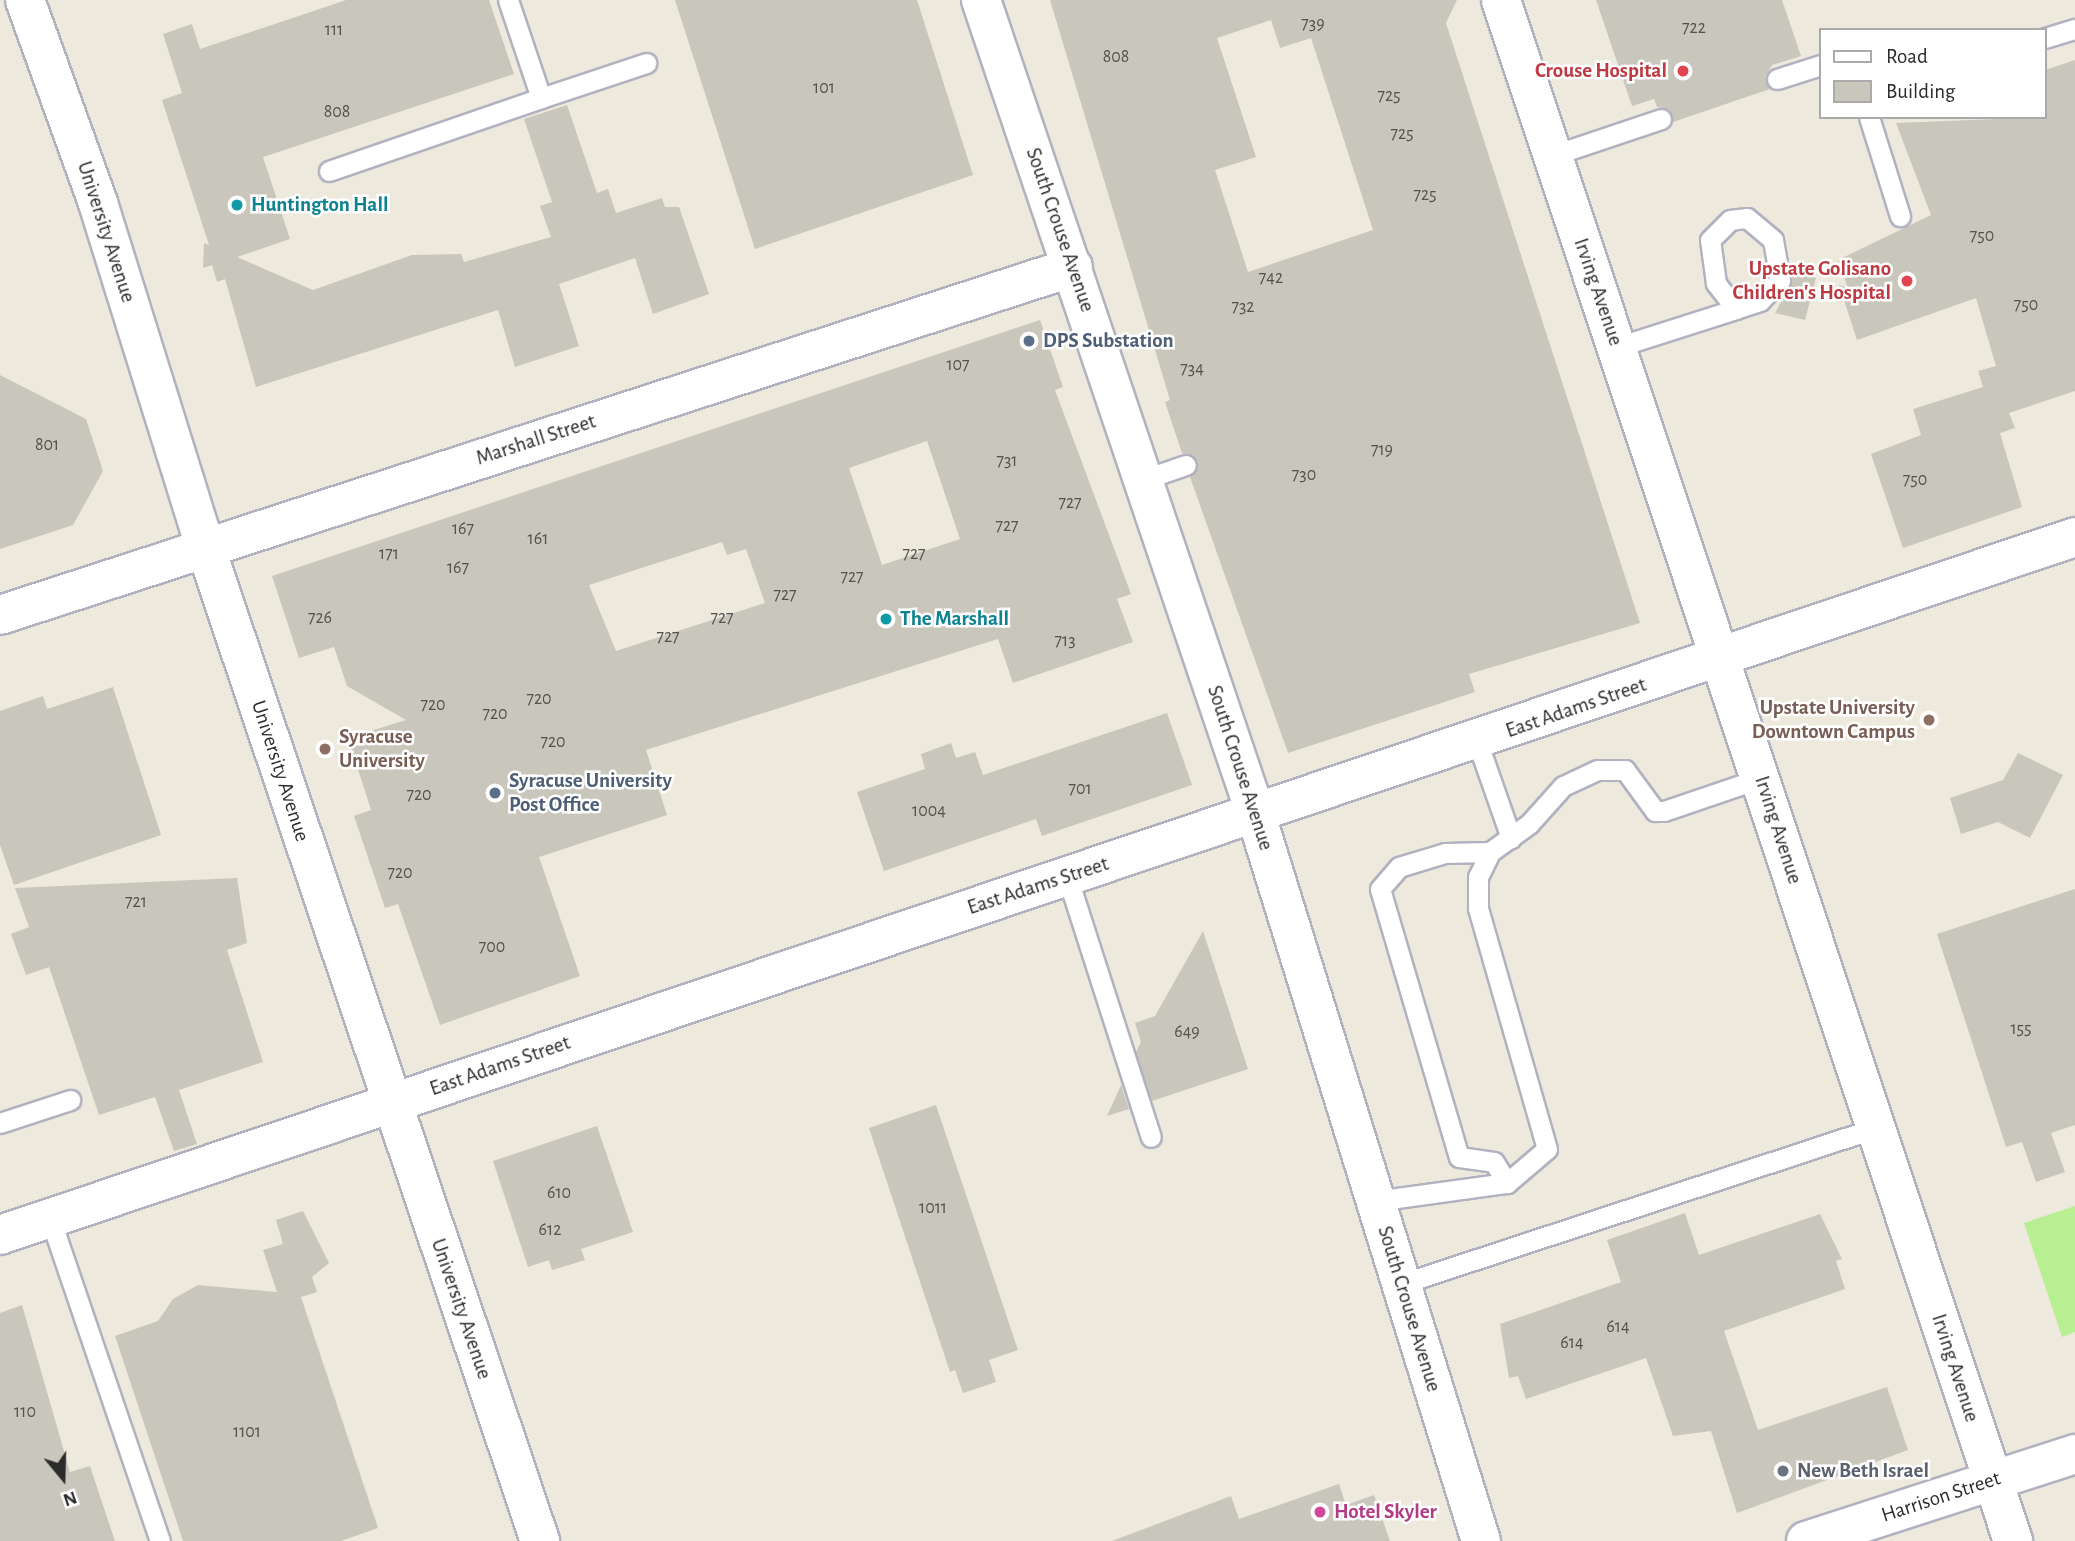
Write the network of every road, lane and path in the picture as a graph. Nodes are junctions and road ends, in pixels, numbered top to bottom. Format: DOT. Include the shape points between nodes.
graph roads {
  1 [pos="25,0"];
  2 [pos="508,0"];
  3 [pos="981,0"];
  4 [pos="1501,0"];
  5 [pos="2075,29"];
  6 [pos="2047,37"];
  7 [pos="646,63"];
  8 [pos="1820,65"];
  9 [pos="1777,79"];
  10 [pos="541,98"];
  11 [pos="1661,119"];
  12 [pos="1870,119"];
  13 [pos="1551,156"];
  14 [pos="329,171"];
  15 [pos="1900,216"];
  16 [pos="1073,267"];
  17 [pos="1736,309"];
  18 [pos="1617,347"];
  19 [pos="1186,465"];
  20 [pos="1145,479"];
  21 [pos="2075,537"];
  22 [pos="205,547"];
  23 [pos="0,615"];
  24 [pos="1723,659"];
  25 [pos="1477,741"];
  26 [pos="1761,778"];
  27 [pos="1256,815"];
  28 [pos="1511,838"];
  29 [pos="1490,852"];
  30 [pos="1067,876"];
  31 [pos="70,1100"];
  32 [pos="390,1103"];
  33 [pos="0,1123"];
  34 [pos="1876,1128"];
  35 [pos="1151,1137"];
  36 [pos="1507,1184"];
  37 [pos="1375,1201"];
  38 [pos="50,1218"];
  39 [pos="0,1235"];
  40 [pos="1401,1284"];
  41 [pos="2075,1454"];
  42 [pos="1992,1481"];
  43 [pos="160,1541"];
  44 [pos="540,1541"];
  45 [pos="1481,1541"];
  46 [pos="1806,1541"];
  47 [pos="2013,1541"];
  1 -- 22 [label="street, University Avenue" via="98,203"];
  2 -- 10 [label="lane"];
  3 -- 16 [label="street, South Crouse Avenue"];
  4 -- 13 [label="street, Irving Avenue"];
  5 -- 6 [label="lane"];
  7 -- 10 [label="lane"];
  8 -- 9 [label="lane"];
  10 -- 14 [label="lane"];
  11 -- 13 [label="lane"];
  12 -- 15 [label="lane"];
  13 -- 18 [label="street, Irving Avenue"];
  16 -- 20 [label="street, South Crouse Avenue"];
  16 -- 22 [label="street, Marshall Street"];
  17 -- 17 [label="lane" via="1760,301 1780,280 1773,240 1747,218 1730,220 1710,240 1716,283"];
  17 -- 18 [label="lane"];
  18 -- 24 [label="street, Irving Avenue"];
  19 -- 20 [label="lane"];
  20 -- 27 [label="street, South Crouse Avenue"];
  21 -- 24 [label="street, East Adams Street"];
  22 -- 23 [label="street, Marshall Street"];
  22 -- 32 [label="street, University Avenue"];
  24 -- 25 [label="street, East Adams Street"];
  24 -- 26 [label="street, Irving Avenue"];
  25 -- 27 [label="street, East Adams Street"];
  25 -- 28 [label="lane"];
  26 -- 28 [label="lane" via="1655,811 1625,770 1598,770 1563,786"];
  26 -- 34 [label="street, Irving Avenue"];
  27 -- 30 [label="street, East Adams Street"];
  27 -- 37 [label="street, South Crouse Avenue"];
  28 -- 29 [label="lane"];
  29 -- 36 [label="lane" via="1478,877 1478,908 1548,1138 1535,1166"];
  29 -- 36 [label="lane" via="1445,853 1399,867 1380,889 1459,1157 1494,1162"];
  30 -- 32 [label="street, East Adams Street"];
  30 -- 35 [label="lane"];
  31 -- 33 [label="lane"];
  32 -- 38 [label="street, East Adams Street"];
  32 -- 44 [label="street, University Avenue"];
  34 -- 40 [label="lane"];
  34 -- 42 [label="street, Irving Avenue"];
  36 -- 37 [label="lane"];
  37 -- 40 [label="street, South Crouse Avenue"];
  38 -- 39 [label="street, East Adams Street"];
  38 -- 43 [label="lane"];
  40 -- 45 [label="street, South Crouse Avenue"];
  41 -- 42 [label="street, Harrison Street"];
  42 -- 46 [label="street, Harrison Street"];
  42 -- 47 [label="street, Irving Avenue"];
}
